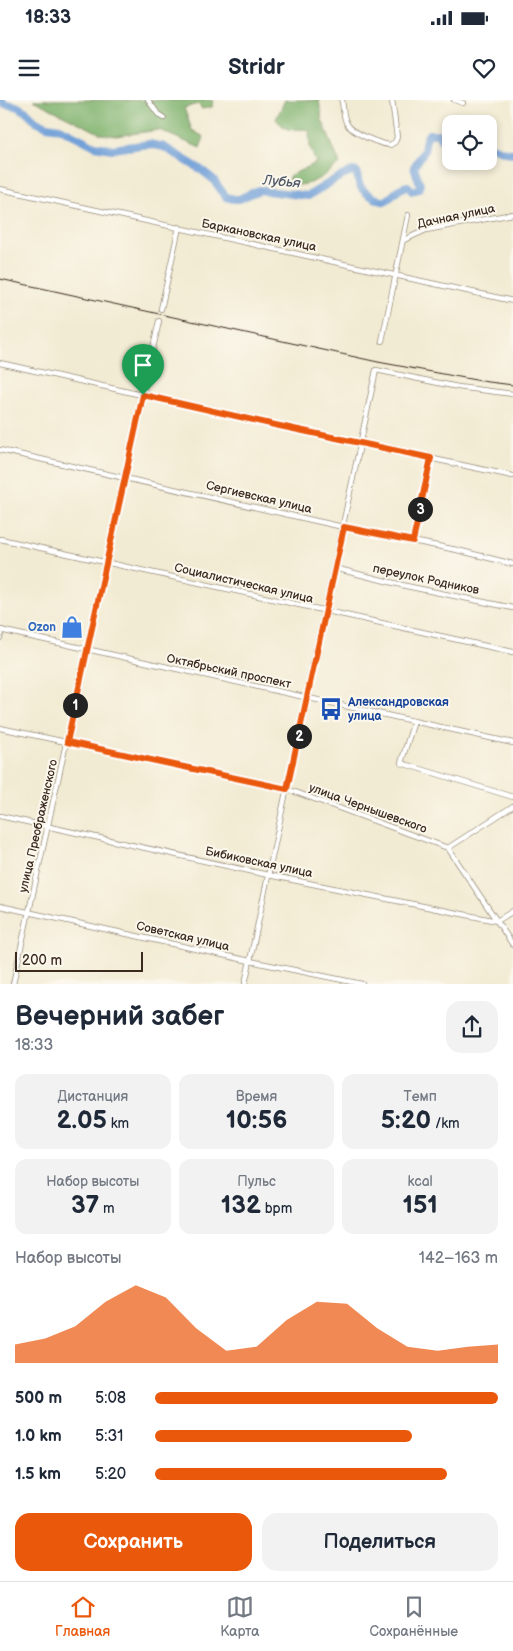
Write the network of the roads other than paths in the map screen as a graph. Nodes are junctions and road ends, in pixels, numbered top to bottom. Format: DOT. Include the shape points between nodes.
graph roads {
  1 [pos="148,100"];
  2 [pos="342,100"];
  3 [pos="392,100"];
  4 [pos="454,100"];
  5 [pos="463,103"];
  6 [pos="164,118"];
  7 [pos="0,189"];
  8 [pos="513,214"];
  9 [pos="408,215"];
  10 [pos="178,227"];
  11 [pos="404,240"];
  12 [pos="397,275"];
  13 [pos="513,301"];
  14 [pos="161,309"];
  15 [pos="159,322"];
  16 [pos="382,341"];
  17 [pos="0,363"];
  18 [pos="513,394"];
  19 [pos="143,395"];
  20 [pos="361,443"];
  21 [pos="0,450"];
  22 [pos="431,458"];
  23 [pos="513,476"];
  24 [pos="125,477"];
  25 [pos="344,527"];
  26 [pos="0,538"];
  27 [pos="413,541"];
  28 [pos="106,561"];
  29 [pos="513,564"];
  30 [pos="334,568"];
  31 [pos="513,608"];
  32 [pos="325,611"];
  33 [pos="1,630"];
  34 [pos="0,638"];
  35 [pos="87,650"];
  36 [pos="513,652"];
  37 [pos="306,698"];
  38 [pos="414,721"];
  39 [pos="0,728"];
  40 [pos="67,742"];
  41 [pos="513,743"];
  42 [pos="287,789"];
  43 [pos="513,798"];
  44 [pos="513,806"];
  45 [pos="0,816"];
  46 [pos="48,826"];
  47 [pos="448,848"];
  48 [pos="268,875"];
  49 [pos="0,906"];
  50 [pos="513,911"];
  51 [pos="29,912"];
  52 [pos="497,921"];
  53 [pos="513,945"];
  54 [pos="250,962"];
  55 [pos="13,984"];
  56 [pos="245,984"];
  57 [pos="362,984"];
  1 -- 6 [label="street"];
  2 -- 3 [label="street" via="348,126 390,145 396,140"];
  4 -- 5 [label="street"];
  7 -- 10 [label="street, Баркановская улица"];
  8 -- 11 [label="street, Дачная улица" via="426,230"];
  9 -- 11 [label="street"];
  10 -- 12 [label="street, Баркановская улица"];
  10 -- 14 [label="street"];
  11 -- 12 [label="street"];
  12 -- 13 [label="street, Баркановская улица"];
  12 -- 16 [label="street"];
  15 -- 19 [label="street, улица Преображенского"];
  17 -- 19 [label="street"];
  18 -- 20 [label="street" via="458,387 376,370"];
  19 -- 20 [label="street"];
  19 -- 24 [label="street, улица Преображенского"];
  20 -- 22 [label="street"];
  20 -- 25 [label="street"];
  21 -- 24 [label="street, Сергиевская улица"];
  22 -- 23 [label="street"];
  22 -- 27 [label="street"];
  24 -- 25 [label="street, Сергиевская улица"];
  24 -- 28 [label="street, улица Преображенского"];
  25 -- 27 [label="street, Сергиевская улица"];
  25 -- 30 [label="street"];
  26 -- 28 [label="street, Социалистическая улица"];
  27 -- 29 [label="street, Сергиевская улица"];
  28 -- 32 [label="street, Социалистическая улица"];
  28 -- 35 [label="street, улица Преображенского"];
  30 -- 31 [label="street, переулок Родников"];
  30 -- 32 [label="street"];
  32 -- 36 [label="street, Социалистическая улица"];
  32 -- 37 [label="street"];
  33 -- 34 [label="street"];
  33 -- 35 [label="street, Октябрьский проспект"];
  35 -- 37 [label="street, Октябрьский проспект"];
  35 -- 40 [label="street, улица Преображенского"];
  37 -- 38 [label="street, Октябрьский проспект"];
  37 -- 42 [label="street"];
  38 -- 41 [label="street, Октябрьский проспект"];
  38 -- 43 [label="street" via="401,763"];
  39 -- 40 [label="street, улица Чернышевского"];
  40 -- 42 [label="street, улица Чернышевского"];
  40 -- 46 [label="street, улица Преображенского"];
  42 -- 47 [label="street, улица Чернышевского"];
  42 -- 48 [label="street"];
  44 -- 47 [label="street"];
  45 -- 46 [label="street, Бибиковская улица"];
  46 -- 48 [label="street, Бибиковская улица"];
  46 -- 51 [label="street, улица Преображенского"];
  47 -- 52 [label="street"];
  48 -- 52 [label="street, Бибиковская улица"];
  48 -- 54 [label="street"];
  49 -- 51 [label="street, Советская улица"];
  50 -- 52 [label="street"];
  51 -- 54 [label="street, Советская улица"];
  51 -- 55 [label="street, улица Преображенского"];
  52 -- 53 [label="street"];
  54 -- 56 [label="street"];
  54 -- 57 [label="street, Советская улица"];
}
